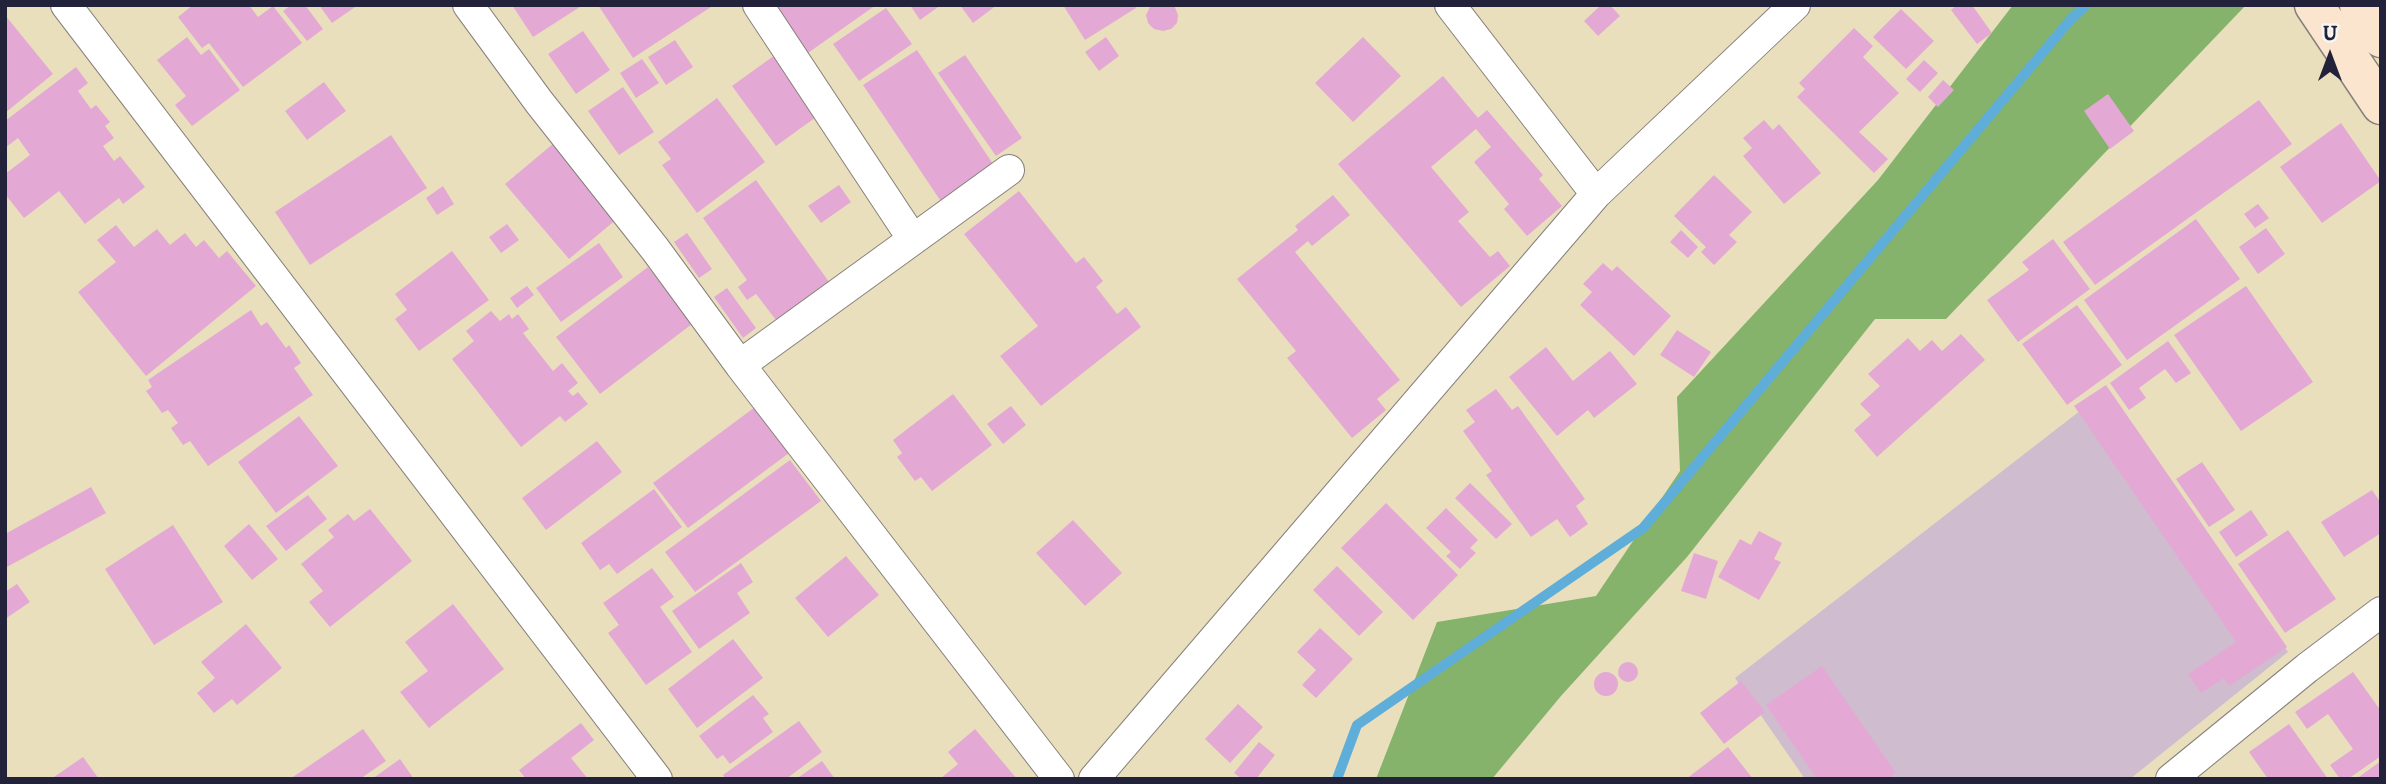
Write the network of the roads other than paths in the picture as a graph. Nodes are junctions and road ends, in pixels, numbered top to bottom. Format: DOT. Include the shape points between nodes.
graph roads {
  1 [pos="66,5"];
  2 [pos="468,5"];
  3 [pos="758,5"];
  4 [pos="1450,5"];
  5 [pos="1795,5"];
  6 [pos="2314,5"];
  7 [pos="2359,5"];
  8 [pos="2381,38"];
  9 [pos="2376,87"];
  10 [pos="1009,170"];
  11 [pos="1596,194"];
  12 [pos="912,238"];
  13 [pos="740,365"];
  14 [pos="2381,612"];
  15 [pos="657,779"];
  16 [pos="1059,779"];
  17 [pos="1094,779"];
  18 [pos="2171,779"];
  1 -- 15 [label="street"];
  2 -- 13 [label="street"];
  3 -- 12 [label="street"];
  4 -- 11 [label="street"];
  5 -- 11 [label="street"];
  6 -- 9 [label="main road"];
  7 -- 8 [label="main road"];
  10 -- 12 [label="street"];
  11 -- 17 [label="street"];
  12 -- 13 [label="street"];
  13 -- 16 [label="street"];
  14 -- 18 [label="street"];
}
